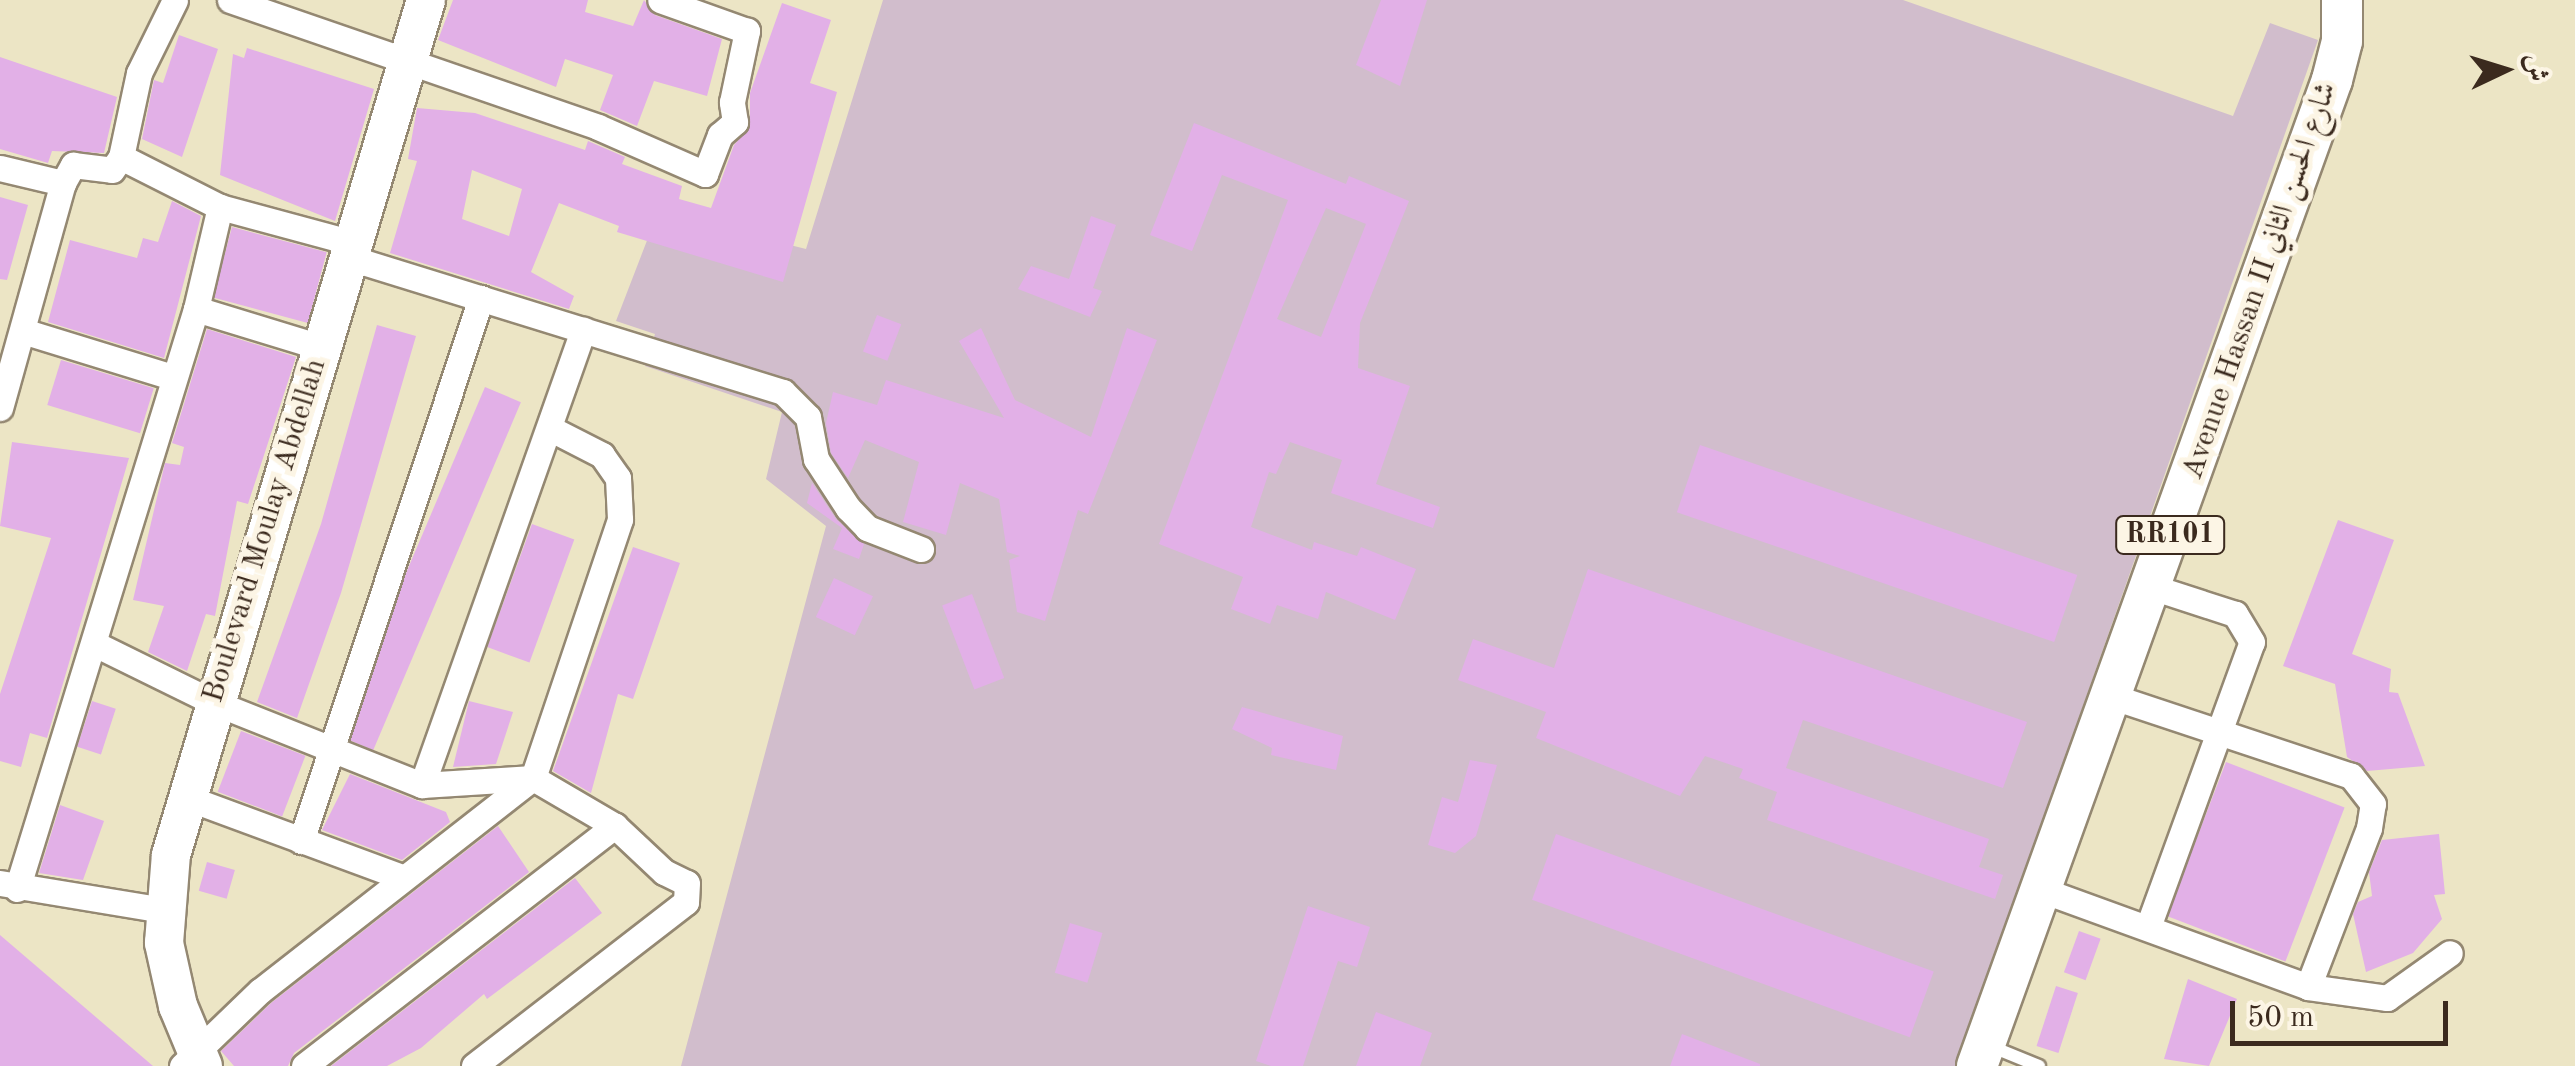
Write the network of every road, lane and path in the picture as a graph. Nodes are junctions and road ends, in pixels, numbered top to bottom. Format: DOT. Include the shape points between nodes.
graph roads {
  1 [pos="175,0"];
  2 [pos="230,0"];
  3 [pos="426,0"];
  4 [pos="660,0"];
  5 [pos="2342,0"];
  6 [pos="409,67"];
  7 [pos="121,157"];
  8 [pos="0,168"];
  9 [pos="63,183"];
  10 [pos="220,207"];
  11 [pos="351,251"];
  12 [pos="481,298"];
  13 [pos="196,309"];
  14 [pos="583,330"];
  15 [pos="26,332"];
  16 [pos="320,346"];
  17 [pos="172,377"];
  18 [pos="0,408"];
  19 [pos="549,428"];
  20 [pos="922,549"];
  21 [pos="2152,587"];
  22 [pos="95,644"];
  23 [pos="2112,696"];
  24 [pos="213,702"];
  25 [pos="2224,730"];
  26 [pos="332,754"];
  27 [pos="534,778"];
  28 [pos="422,785"];
  29 [pos="188,798"];
  30 [pos="615,826"];
  31 [pos="301,841"];
  32 [pos="401,877"];
  33 [pos="8,886"];
  34 [pos="2042,890"];
  35 [pos="163,910"];
  36 [pos="2148,927"];
  37 [pos="2450,953"];
  38 [pos="2308,987"];
  39 [pos="1981,1055"];
  40 [pos="193,1060"];
  41 [pos="304,1066"];
  42 [pos="474,1066"];
  43 [pos="2039,1066"];
  1 -- 7 [label="street" via="139,73"];
  2 -- 6 [label="street"];
  3 -- 6 [label="main road, Boulevard Moulay Abdellah"];
  4 -- 6 [label="street" via="747,31 732,102 735,122 720,135 705,174 598,127"];
  5 -- 21 [label="main road, Avenue Hassan II شارع الحسن الثاني / RR101" via="2342,41 2332,80"];
  6 -- 11 [label="main road, Boulevard Moulay Abdellah"];
  7 -- 9 [label="street" via="112,170 74,165"];
  7 -- 10 [label="street"];
  8 -- 9 [label="street"];
  9 -- 15 [label="street"];
  10 -- 11 [label="street"];
  10 -- 13 [label="street"];
  11 -- 12 [label="street"];
  11 -- 16 [label="main road, Boulevard Moulay Abdellah"];
  12 -- 14 [label="street"];
  12 -- 26 [label="street"];
  13 -- 16 [label="street"];
  13 -- 17 [label="street"];
  14 -- 19 [label="street"];
  14 -- 20 [label="street" via="760,382 797,401 816,459 842,500 867,528"];
  15 -- 17 [label="street"];
  15 -- 18 [label="street"];
  16 -- 24 [label="main road, Boulevard Moulay Abdellah"];
  17 -- 22 [label="street"];
  19 -- 27 [label="street" via="602,455 618,478 620,519"];
  19 -- 28 [label="street"];
  21 -- 23 [label="main road, Avenue Hassan II شارع الحسن الثاني / RR101"];
  21 -- 25 [label="street" via="2234,614 2249,630 2249,656"];
  22 -- 24 [label="street"];
  22 -- 33 [label="street"];
  23 -- 25 [label="street"];
  23 -- 34 [label="main road, Avenue Hassan II شارع الحسن الثاني / RR101"];
  24 -- 26 [label="street"];
  24 -- 29 [label="main road, Boulevard Moulay Abdellah"];
  25 -- 36 [label="street"];
  25 -- 38 [label="street" via="2350,776 2374,804"];
  26 -- 28 [label="street"];
  26 -- 31 [label="street"];
  27 -- 28 [label="street"];
  27 -- 30 [label="street"];
  27 -- 32 [label="street"];
  29 -- 31 [label="street"];
  29 -- 35 [label="main road, Boulevard Moulay Abdellah"];
  30 -- 41 [label="street"];
  30 -- 42 [label="street" via="664,872 687,884 686,902"];
  31 -- 32 [label="street"];
  32 -- 40 [label="street"];
  33 -- 35 [label="street"];
  34 -- 36 [label="street"];
  34 -- 39 [label="main road, Avenue Hassan II شارع الحسن الثاني / RR101"];
  35 -- 40 [label="main road, Boulevard Moulay Abdellah" via="168,970"];
  36 -- 38 [label="street"];
  37 -- 38 [label="street" via="2388,998"];
  39 -- 43 [label="lane"];
}
